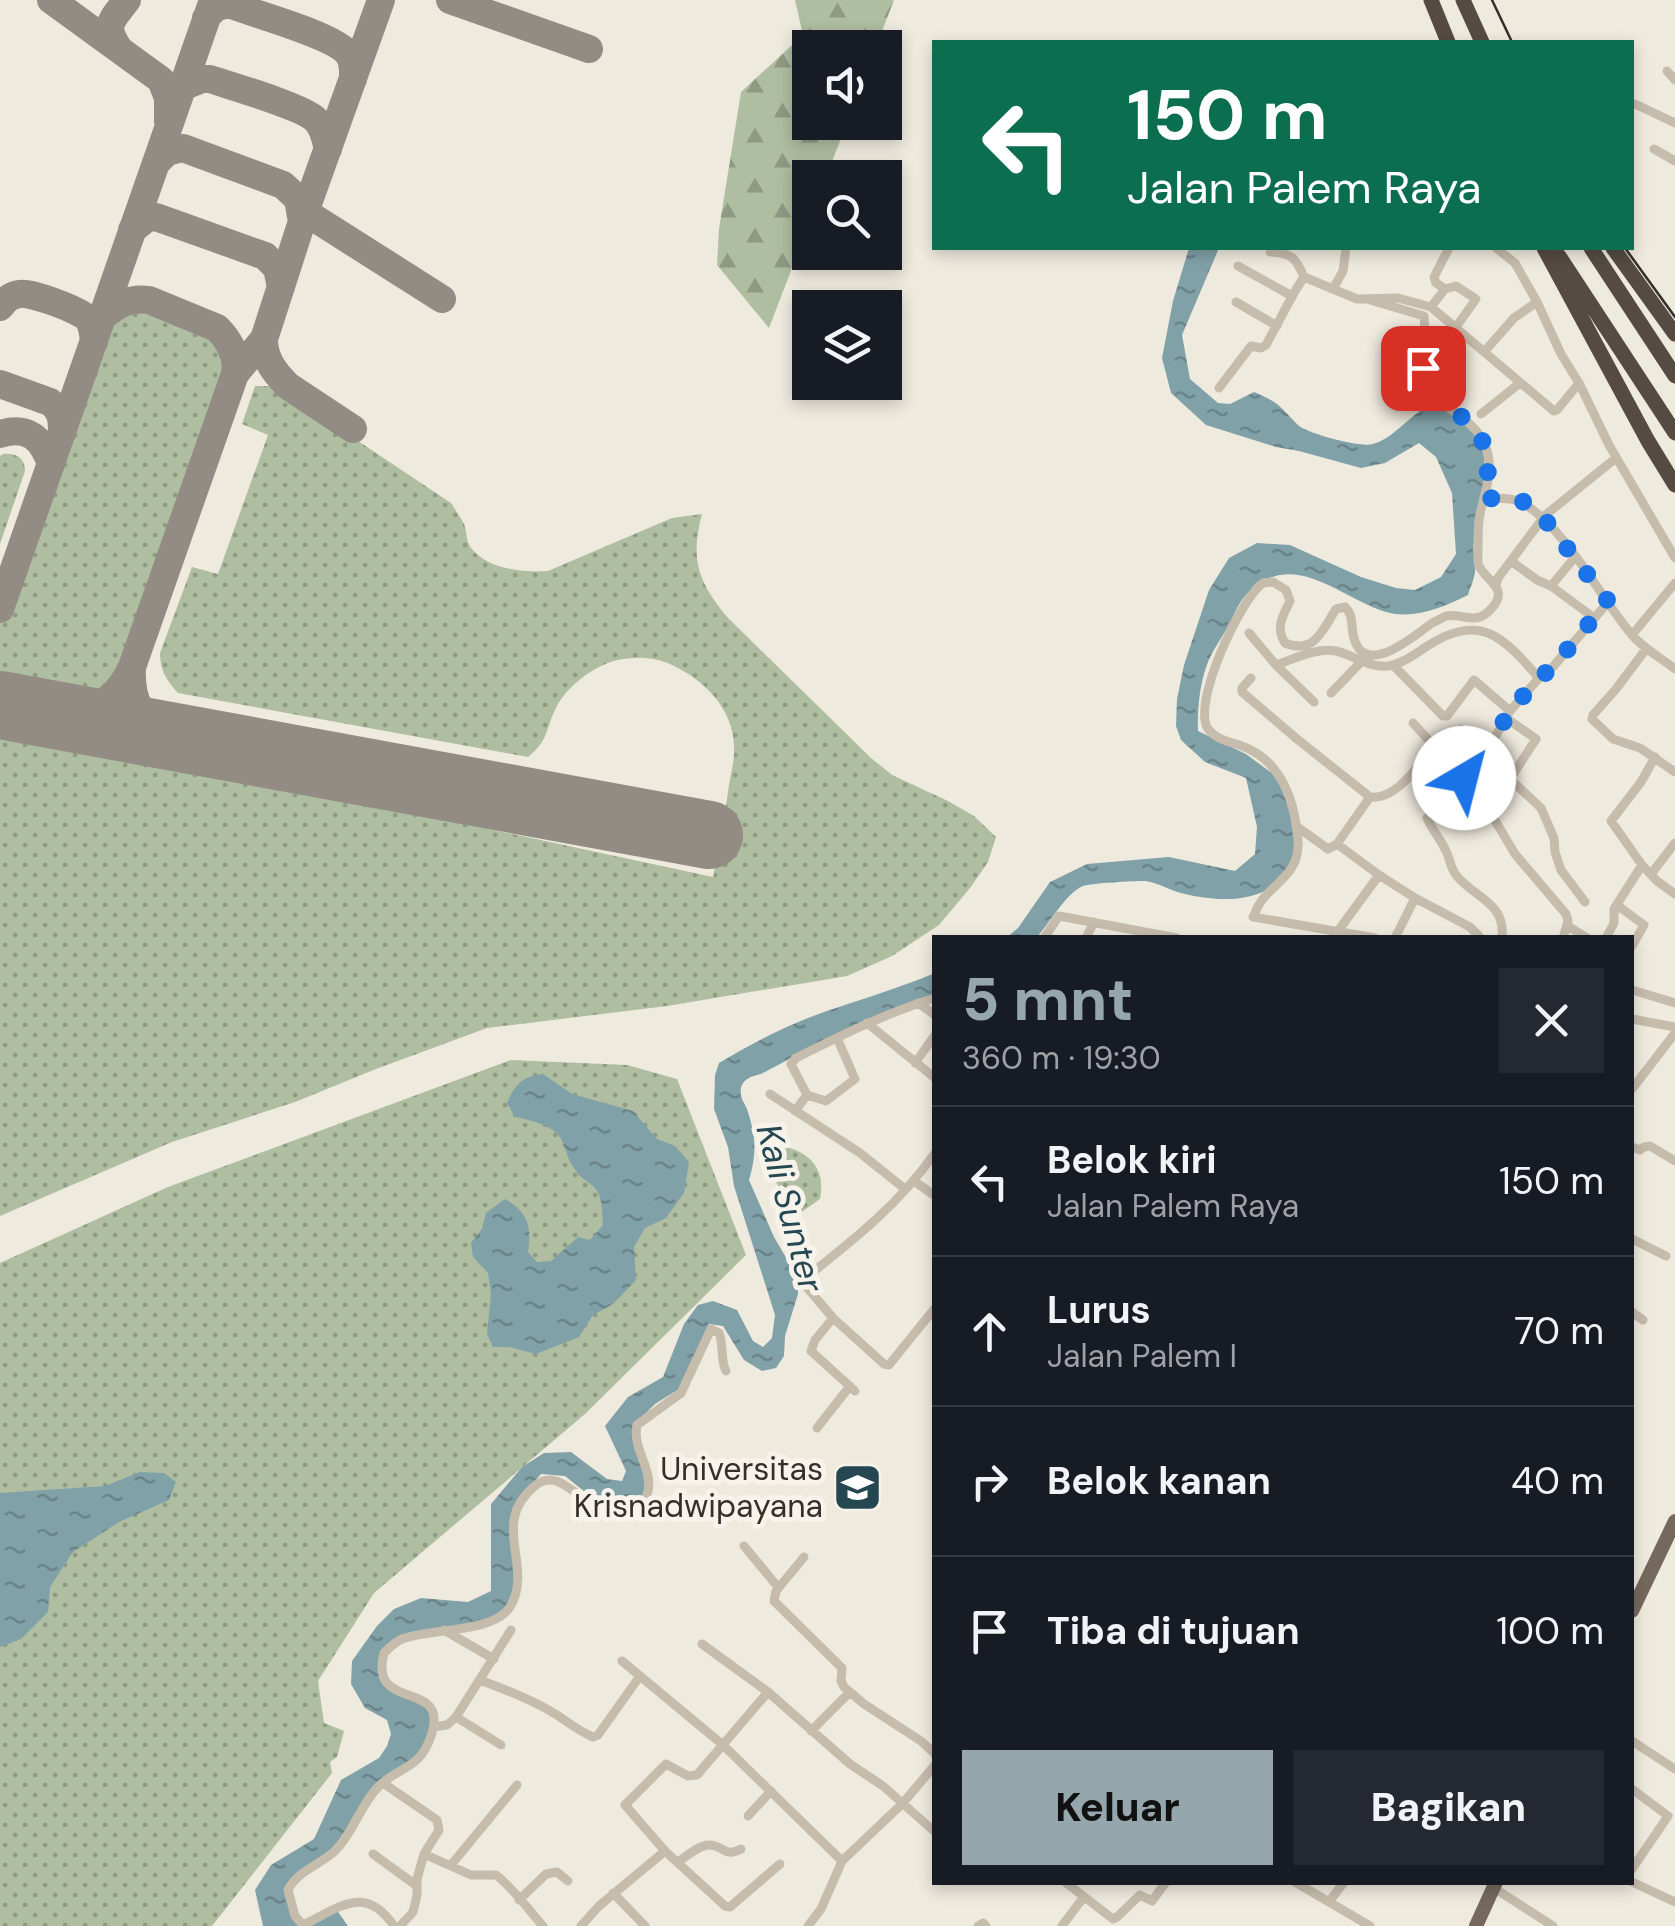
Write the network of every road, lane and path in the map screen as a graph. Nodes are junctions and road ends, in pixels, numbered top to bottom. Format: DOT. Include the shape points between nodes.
graph roads {
  1 [pos="1430,0"];
  2 [pos="1462,0"];
  3 [pos="1447,40"];
  4 [pos="1481,40"];
  5 [pos="1635,104"];
  6 [pos="1675,124"];
  7 [pos="1654,149"];
  8 [pos="1675,161"];
  9 [pos="1346,250"];
  10 [pos="1449,250"];
  11 [pos="1499,250"];
  12 [pos="1545,250"];
  13 [pos="1555,250"];
  14 [pos="1592,250"];
  15 [pos="1614,250"];
  16 [pos="1270,252"];
  17 [pos="1238,266"];
  18 [pos="1304,277"];
  19 [pos="1332,289"];
  20 [pos="1445,289"];
  21 [pos="1292,296"];
  22 [pos="1367,299"];
  23 [pos="1236,302"];
  24 [pos="1537,302"];
  25 [pos="1431,307"];
  26 [pos="1277,326"];
  27 [pos="1456,327"];
  28 [pos="1675,334"];
  29 [pos="1484,352"];
  30 [pos="1675,376"];
  31 [pos="1579,382"];
  32 [pos="1520,383"];
  33 [pos="1219,388"];
  34 [pos="1481,414"];
  35 [pos="1675,432"];
  36 [pos="1616,458"];
  37 [pos="1675,485"];
  38 [pos="1558,490"];
  39 [pos="1485,498"];
  40 [pos="1566,500"];
  41 [pos="1543,518"];
  42 [pos="1574,557"];
  43 [pos="1675,558"];
  44 [pos="1511,561"];
  45 [pos="1675,583"];
  46 [pos="1496,585"];
  47 [pos="1552,586"];
  48 [pos="1608,601"];
  49 [pos="1594,616"];
  50 [pos="1248,633"];
  51 [pos="1632,635"];
  52 [pos="1646,648"];
  53 [pos="1362,660"];
  54 [pos="1276,665"];
  55 [pos="1394,666"];
  56 [pos="1675,669"];
  57 [pos="1251,678"];
  58 [pos="1539,678"];
  59 [pos="1331,693"];
  60 [pos="1314,702"];
  61 [pos="1508,715"];
  62 [pos="1414,723"];
  63 [pos="1460,729"];
  64 [pos="1436,750"];
  65 [pos="1655,757"];
  66 [pos="1482,758"];
  67 [pos="1675,772"];
  68 [pos="1464,778"];
  69 [pos="1510,779"];
  70 [pos="1370,797"];
  71 [pos="1296,826"];
  72 [pos="1675,843"];
  73 [pos="1337,844"];
  74 [pos="1642,865"];
  75 [pos="1651,874"];
  76 [pos="1379,875"];
  77 [pos="1675,894"];
  78 [pos="1415,898"];
  79 [pos="1585,902"];
  80 [pos="1614,909"];
  81 [pos="1094,922"];
  82 [pos="1568,926"];
  83 [pos="1338,931"];
  84 [pos="1046,935"];
  85 [pos="1088,935"];
  86 [pos="1162,935"];
  87 [pos="1359,935"];
  88 [pos="1397,935"];
  89 [pos="1477,935"];
  90 [pos="1502,935"];
  91 [pos="1564,935"];
  92 [pos="1583,935"];
  93 [pos="1608,935"];
  94 [pos="1634,942"];
  95 [pos="1634,991"];
  96 [pos="932,999"];
  97 [pos="918,1003"];
  98 [pos="1675,1003"];
  99 [pos="932,1013"];
  100 [pos="1634,1020"];
  101 [pos="866,1023"];
  102 [pos="1675,1030"];
  103 [pos="838,1038"];
  104 [pos="932,1040"];
  105 [pos="914,1062"];
  106 [pos="932,1076"];
  107 [pos="1634,1086"];
  108 [pos="770,1094"];
  109 [pos="807,1095"];
  110 [pos="795,1112"];
  111 [pos="1634,1148"];
  112 [pos="932,1157"];
  113 [pos="1675,1161"];
  114 [pos="914,1181"];
  115 [pos="906,1189"];
  116 [pos="932,1194"];
  117 [pos="1634,1240"];
  118 [pos="1666,1256"];
  119 [pos="1634,1313"];
  120 [pos="932,1316"];
  121 [pos="834,1318"];
  122 [pos="1643,1320"];
  123 [pos="726,1371"];
  124 [pos="817,1428"];
  125 [pos="1675,1521"];
  126 [pos="744,1546"];
  127 [pos="804,1557"];
  128 [pos="778,1587"];
  129 [pos="1636,1593"];
  130 [pos="444,1630"];
  131 [pos="512,1630"];
  132 [pos="702,1644"];
  133 [pos="494,1659"];
  134 [pos="622,1661"];
  135 [pos="640,1676"];
  136 [pos="480,1680"];
  137 [pos="768,1692"];
  138 [pos="850,1692"];
  139 [pos="456,1717"];
  140 [pos="434,1727"];
  141 [pos="811,1730"];
  142 [pos="1634,1742"];
  143 [pos="722,1744"];
  144 [pos="501,1745"];
  145 [pos="932,1751"];
  146 [pos="1675,1768"];
  147 [pos="932,1769"];
  148 [pos="383,1782"];
  149 [pos="516,1785"];
  150 [pos="1634,1790"];
  151 [pos="771,1791"];
  152 [pos="903,1803"];
  153 [pos="748,1816"];
  154 [pos="932,1829"];
  155 [pos="741,1850"];
  156 [pos="664,1851"];
  157 [pos="373,1854"];
  158 [pos="424,1854"];
  159 [pos="842,1861"];
  160 [pos="678,1862"];
  161 [pos="780,1864"];
  162 [pos="450,1865"];
  163 [pos="1634,1867"];
  164 [pos="568,1881"];
  165 [pos="1634,1883"];
  166 [pos="1068,1885"];
  167 [pos="1164,1885"];
  168 [pos="1299,1885"];
  169 [pos="1342,1885"];
  170 [pos="1495,1885"];
  171 [pos="416,1886"];
  172 [pos="614,1894"];
  173 [pos="1082,1898"];
  174 [pos="519,1900"];
  175 [pos="1329,1902"];
  176 [pos="1675,1902"];
  177 [pos="397,1926"];
  178 [pos="543,1926"];
  179 [pos="581,1926"];
  180 [pos="645,1926"];
  181 [pos="808,1926"];
  182 [pos="1062,1926"];
  183 [pos="1370,1926"];
  184 [pos="1476,1926"];
  185 [pos="1553,1926"];
  1 -- 3 [label="highway"];
  2 -- 4 [label="highway"];
  5 -- 6 [label="street"];
  7 -- 8 [label="street"];
  9 -- 19 [label="street"];
  10 -- 20 [label="street" via="1434,278"];
  11 -- 24 [label="street" via="1515,263"];
  12 -- 37 [label="highway"];
  13 -- 35 [label="highway"];
  14 -- 30 [label="highway"];
  15 -- 28 [label="highway"];
  16 -- 18 [label="street" via="1296,260"];
  17 -- 21 [label="street"];
  18 -- 19 [label="street"];
  18 -- 21 [label="street"];
  19 -- 22 [label="street"];
  20 -- 25 [label="street"];
  20 -- 27 [label="street" via="1456,286 1476,299"];
  21 -- 26 [label="street"];
  22 -- 25 [label="street"];
  22 -- 39 [label="street" via="1424,316 1426,382 1485,445"];
  23 -- 26 [label="street"];
  24 -- 29 [label="street"];
  24 -- 31 [label="street"];
  25 -- 27 [label="street"];
  26 -- 33 [label="street" via="1263,347 1247,350"];
  27 -- 29 [label="street"];
  29 -- 32 [label="street"];
  31 -- 32 [label="street" via="1555,411"];
  31 -- 36 [label="street"];
  32 -- 34 [label="street"];
  36 -- 40 [label="street"];
  36 -- 43 [label="street"];
  38 -- 40 [label="street"];
  39 -- 41 [label="street" via="1521,500"];
  39 -- 46 [label="street" via="1478,560"];
  40 -- 41 [label="street"];
  41 -- 42 [label="street"];
  41 -- 44 [label="street"];
  42 -- 47 [label="street"];
  42 -- 48 [label="street"];
  44 -- 46 [label="street"];
  44 -- 47 [label="street"];
  45 -- 51 [label="street"];
  46 -- 71 [label="street" via="1498,596 1481,617 1444,616 1373,656 1356,644 1347,608 1336,609 1314,642 1292,646 1280,630 1290,600 1286,590 1264,583 1250,594 1213,671 1204,718 1215,735 1254,751 1284,781"];
  47 -- 49 [label="street"];
  48 -- 49 [label="street"];
  48 -- 51 [label="street"];
  49 -- 58 [label="street"];
  50 -- 54 [label="street"];
  51 -- 52 [label="street"];
  52 -- 56 [label="street"];
  52 -- 65 [label="street" via="1592,719 1613,738"];
  53 -- 54 [label="street" via="1322,650"];
  53 -- 55 [label="street"];
  53 -- 59 [label="street"];
  54 -- 60 [label="street"];
  55 -- 58 [label="street" via="1469,629 1501,640"];
  55 -- 61 [label="street" via="1442,716 1474,680"];
  57 -- 70 [label="street" via="1242,692"];
  58 -- 61 [label="street"];
  61 -- 66 [label="street"];
  61 -- 69 [label="street" via="1536,738"];
  62 -- 64 [label="street"];
  63 -- 64 [label="street"];
  64 -- 68 [label="street"];
  64 -- 70 [label="street" via="1392,792"];
  65 -- 67 [label="street"];
  65 -- 74 [label="street" via="1611,820"];
  66 -- 68 [label="street"];
  66 -- 69 [label="street"];
  68 -- 82 [label="street" via="1566,914"];
  68 -- 90 [label="street" via="1427,820 1454,873 1498,914"];
  69 -- 79 [label="street" via="1544,813 1562,870"];
  70 -- 73 [label="street"];
  71 -- 73 [label="street" via="1328,850"];
  71 -- 83 [label="street" via="1293,867 1253,917"];
  72 -- 75 [label="street"];
  73 -- 76 [label="street"];
  74 -- 75 [label="street"];
  74 -- 80 [label="street"];
  75 -- 77 [label="street"];
  76 -- 78 [label="street"];
  76 -- 83 [label="street"];
  78 -- 88 [label="street"];
  78 -- 89 [label="street"];
  80 -- 93 [label="street"];
  80 -- 94 [label="street" via="1644,925"];
  81 -- 84 [label="street" via="1058,916"];
  81 -- 85 [label="street"];
  81 -- 86 [label="street"];
  82 -- 91 [label="street"];
  82 -- 92 [label="street"];
  83 -- 87 [label="street"];
  95 -- 98 [label="street"];
  96 -- 97 [label="street"];
  97 -- 99 [label="street"];
  97 -- 101 [label="street"];
  100 -- 102 [label="street"];
  101 -- 103 [label="street"];
  101 -- 105 [label="street"];
  102 -- 107 [label="street"];
  103 -- 109 [label="street" via="792,1061"];
  103 -- 109 [label="street" via="855,1079 826,1101"];
  104 -- 105 [label="street"];
  105 -- 106 [label="street"];
  108 -- 110 [label="street"];
  109 -- 110 [label="street"];
  110 -- 115 [label="street"];
  111 -- 113 [label="street" via="1653,1146"];
  112 -- 114 [label="street"];
  114 -- 115 [label="street"];
  114 -- 116 [label="street"];
  115 -- 121 [label="street" via="806,1278 804,1284"];
  117 -- 118 [label="street"];
  119 -- 122 [label="street"];
  120 -- 121 [label="street" via="889,1365"];
  121 -- 124 [label="street" via="811,1350 852,1388"];
  123 -- 130 [label="street" via="719,1333 710,1330 681,1392 637,1424 650,1481 636,1512 604,1514 554,1479 532,1488 513,1520 517,1581 509,1609 479,1626"];
  125 -- 129 [label="main road"];
  126 -- 128 [label="street"];
  127 -- 128 [label="street"];
  128 -- 138 [label="street" via="774,1601 842,1668 842,1684"];
  130 -- 133 [label="street"];
  130 -- 140 [label="street" via="401,1640 382,1660 386,1683 424,1701"];
  131 -- 133 [label="street"];
  132 -- 137 [label="street"];
  133 -- 136 [label="street"];
  134 -- 135 [label="street"];
  135 -- 136 [label="street" via="593,1736"];
  135 -- 143 [label="street"];
  136 -- 139 [label="street"];
  137 -- 141 [label="street"];
  137 -- 143 [label="street"];
  138 -- 141 [label="street"];
  138 -- 145 [label="street"];
  139 -- 140 [label="street"];
  139 -- 144 [label="street"];
  140 -- 148 [label="street" via="413,1766"];
  141 -- 152 [label="street"];
  142 -- 146 [label="street"];
  143 -- 151 [label="street"];
  143 -- 156 [label="street" via="697,1775 666,1764 626,1802"];
  147 -- 152 [label="street"];
  148 -- 158 [label="street" via="437,1820 439,1830"];
  148 -- 177 [label="street" via="335,1851 288,1890 303,1925 352,1901 376,1907"];
  149 -- 162 [label="street"];
  150 -- 163 [label="street" via="1668,1816"];
  151 -- 153 [label="street"];
  151 -- 159 [label="street"];
  152 -- 154 [label="street"];
  152 -- 159 [label="street"];
  155 -- 160 [label="street" via="729,1854 704,1845"];
  156 -- 160 [label="street"];
  156 -- 172 [label="street"];
  157 -- 171 [label="street"];
  158 -- 162 [label="street"];
  158 -- 171 [label="street"];
  159 -- 181 [label="street"];
  160 -- 161 [label="street" via="730,1907"];
  162 -- 174 [label="street" via="471,1875 496,1874"];
  164 -- 174 [label="street" via="551,1872"];
  165 -- 176 [label="street"];
  166 -- 173 [label="street"];
  167 -- 173 [label="street" via="1152,1901 1140,1895 1112,1919"];
  168 -- 175 [label="street"];
  169 -- 175 [label="street"];
  170 -- 184 [label="main road"];
  170 -- 185 [label="street"];
  171 -- 177 [label="street" via="413,1912"];
  172 -- 179 [label="street"];
  172 -- 180 [label="street"];
  173 -- 182 [label="street"];
  174 -- 178 [label="street"];
  175 -- 183 [label="street"];
}
